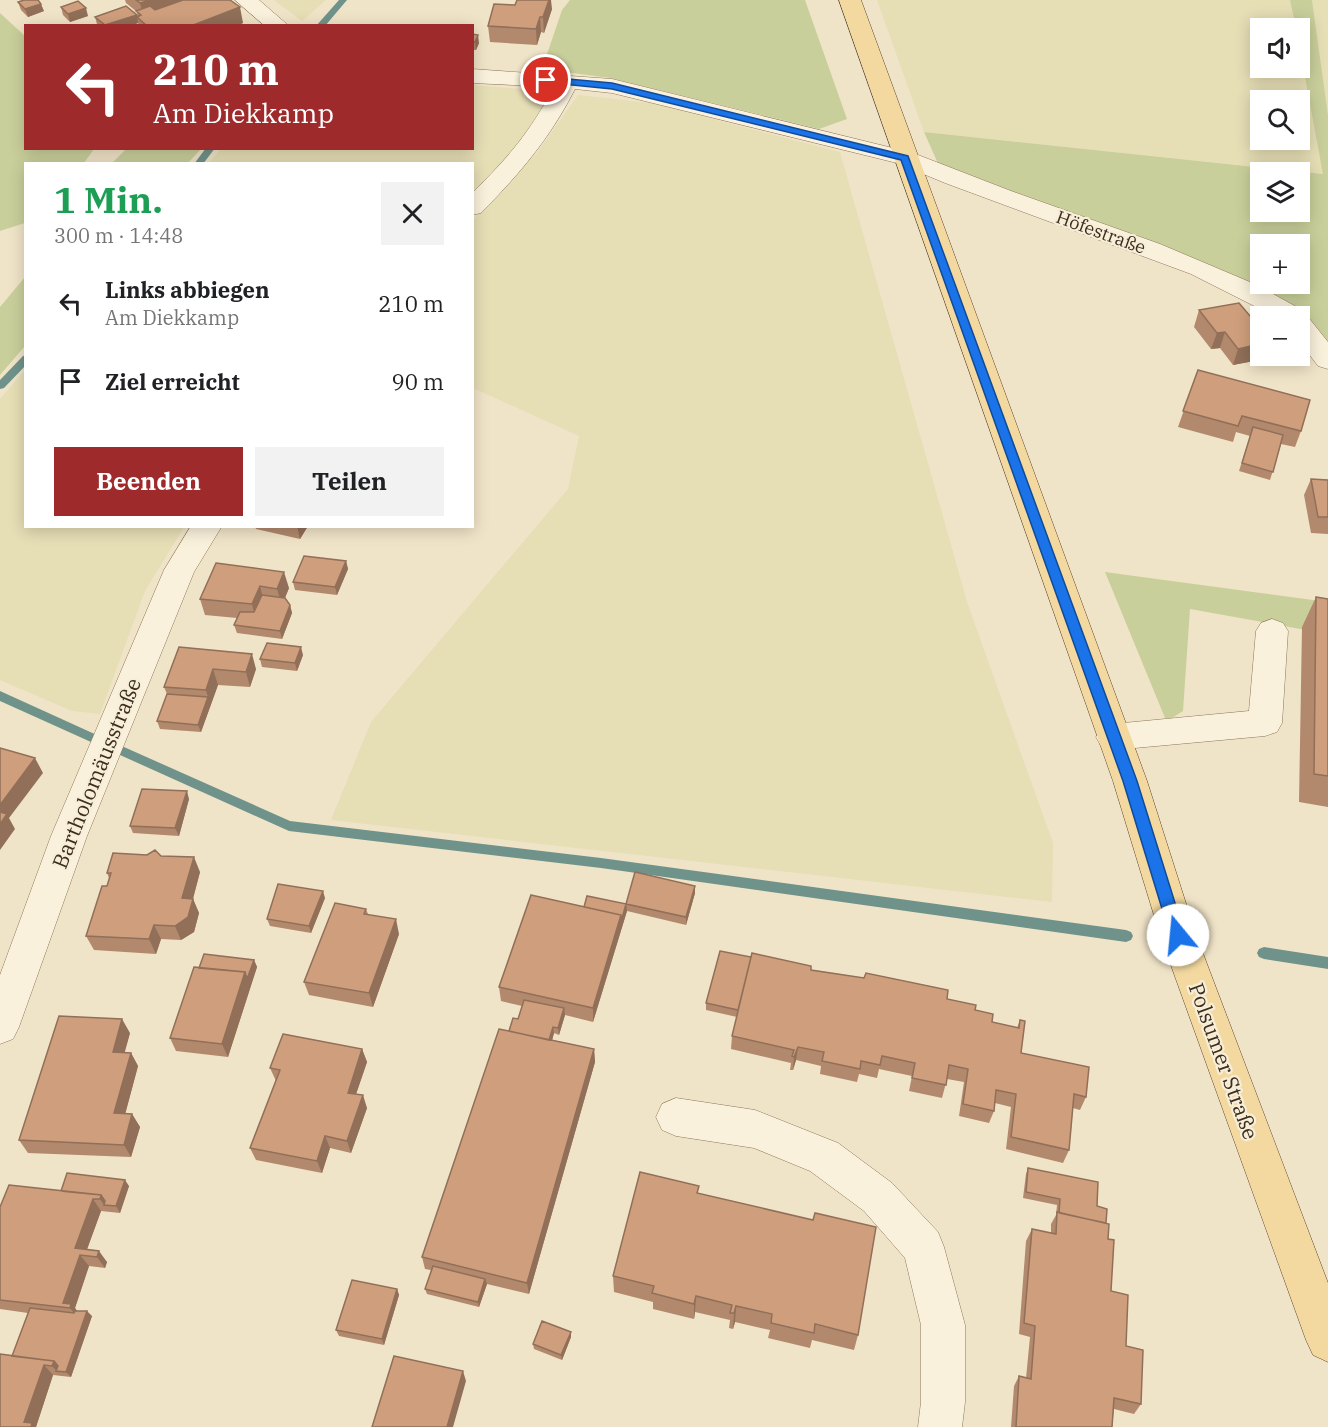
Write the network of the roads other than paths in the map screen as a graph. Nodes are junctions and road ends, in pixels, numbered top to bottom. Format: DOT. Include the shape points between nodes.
graph roads {
  1 [pos="246,0"];
  2 [pos="850,0"];
  3 [pos="276,24"];
  4 [pos="474,76"];
  5 [pos="568,82"];
  6 [pos="905,158"];
  7 [pos="474,206"];
  8 [pos="1276,306"];
  9 [pos="1310,337"];
  10 [pos="1328,360"];
  11 [pos="206,528"];
  12 [pos="1272,631"];
  13 [pos="1113,737"];
  14 [pos="0,1027"];
  15 [pos="676,1116"];
  16 [pos="1328,1340"];
  17 [pos="940,1427"];
  1 -- 3 [label="street"];
  2 -- 6 [label="main road, Polsumer Straße"];
  4 -- 5 [label="street, Höfestraße"];
  5 -- 6 [label="street, Höfestraße" via="612,86"];
  5 -- 7 [label="street" via="546,124 516,163"];
  6 -- 8 [label="street, Höfestraße" via="1206,270"];
  6 -- 13 [label="main road, Polsumer Straße"];
  9 -- 10 [label="street"];
  11 -- 14 [label="street, Bartholomäusstraße" via="179,570 69,836"];
  12 -- 13 [label="street" via="1265,723"];
  13 -- 16 [label="main road, Polsumer Straße" via="1178,935"];
  15 -- 17 [label="street" via="755,1129 824,1157 878,1197 923,1247 943,1324"];
}
